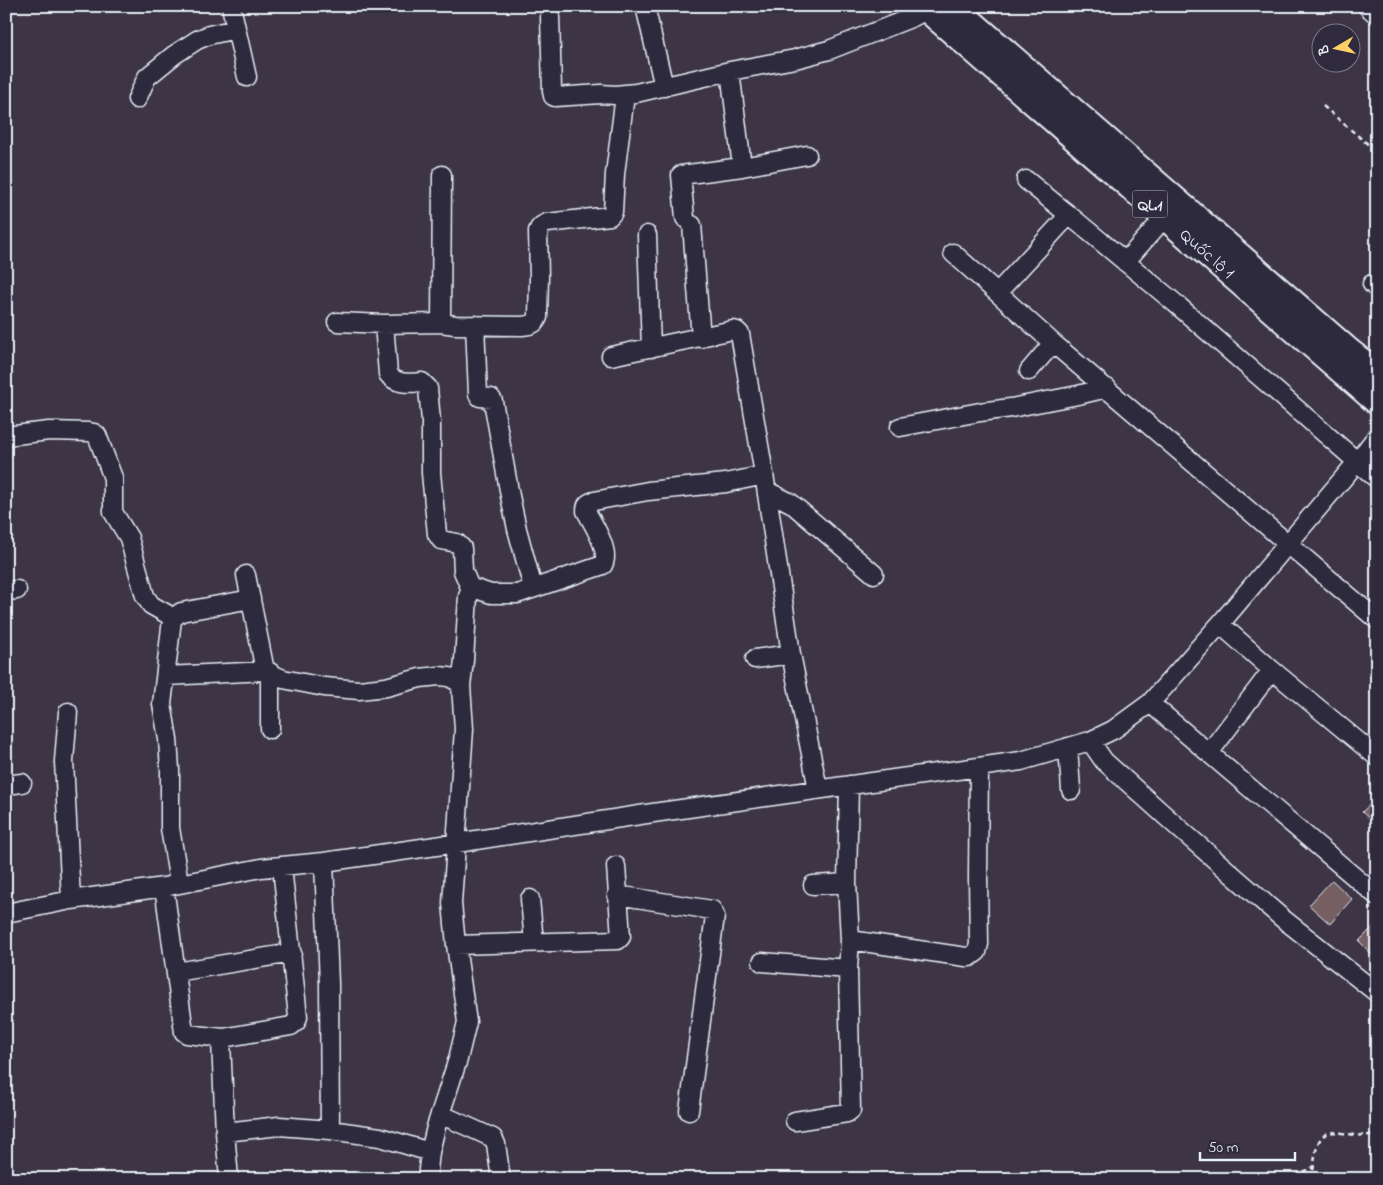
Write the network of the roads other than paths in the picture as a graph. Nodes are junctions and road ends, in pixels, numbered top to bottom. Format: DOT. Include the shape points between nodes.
graph roads {
  1 [pos="231,6"];
  2 [pos="645,6"];
  3 [pos="1367,6"];
  4 [pos="935,7"];
  5 [pos="1377,15"];
  6 [pos="550,16"];
  7 [pos="236,29"];
  8 [pos="730,71"];
  9 [pos="247,77"];
  10 [pos="664,87"];
  11 [pos="625,95"];
  12 [pos="137,99"];
  13 [pos="807,155"];
  14 [pos="742,167"];
  15 [pos="442,175"];
  16 [pos="1026,180"];
  17 [pos="1069,215"];
  18 [pos="1165,217"];
  19 [pos="647,235"];
  20 [pos="953,254"];
  21 [pos="1125,262"];
  22 [pos="998,292"];
  23 [pos="337,322"];
  24 [pos="441,323"];
  25 [pos="384,324"];
  26 [pos="475,325"];
  27 [pos="701,338"];
  28 [pos="1053,342"];
  29 [pos="651,348"];
  30 [pos="611,356"];
  31 [pos="1029,371"];
  32 [pos="1377,374"];
  33 [pos="1107,388"];
  34 [pos="1377,401"];
  35 [pos="900,427"];
  36 [pos="6,436"];
  37 [pos="1377,436"];
  38 [pos="1357,462"];
  39 [pos="1377,479"];
  40 [pos="765,482"];
  41 [pos="1287,543"];
  42 [pos="874,574"];
  43 [pos="246,575"];
  44 [pos="534,588"];
  45 [pos="471,590"];
  46 [pos="251,600"];
  47 [pos="172,619"];
  48 [pos="1377,620"];
  49 [pos="1220,624"];
  50 [pos="791,654"];
  51 [pos="755,659"];
  52 [pos="1272,670"];
  53 [pos="268,671"];
  54 [pos="166,676"];
  55 [pos="461,686"];
  56 [pos="1150,703"];
  57 [pos="68,712"];
  58 [pos="270,729"];
  59 [pos="1090,741"];
  60 [pos="1068,748"];
  61 [pos="1209,752"];
  62 [pos="1377,757"];
  63 [pos="979,767"];
  64 [pos="849,785"];
  65 [pos="818,789"];
  66 [pos="1071,790"];
  67 [pos="457,843"];
  68 [pos="324,862"];
  69 [pos="616,866"];
  70 [pos="282,867"];
  71 [pos="848,883"];
  72 [pos="172,885"];
  73 [pos="813,885"];
  74 [pos="617,896"];
  75 [pos="1377,896"];
  76 [pos="530,899"];
  77 [pos="71,900"];
  78 [pos="6,913"];
  79 [pos="850,940"];
  80 [pos="534,942"];
  81 [pos="456,944"];
  82 [pos="292,953"];
  83 [pos="762,962"];
  84 [pos="848,969"];
  85 [pos="176,972"];
  86 [pos="1377,993"];
  87 [pos="223,1038"];
  88 [pos="689,1111"];
  89 [pos="440,1114"];
  90 [pos="795,1121"];
  91 [pos="330,1130"];
  92 [pos="225,1132"];
  93 [pos="430,1152"];
  94 [pos="229,1179"];
  95 [pos="426,1179"];
  96 [pos="501,1179"];
  1 -- 7 [label="street"];
  2 -- 10 [label="street"];
  3 -- 5 [label="street"];
  4 -- 8 [label="street" via="829,50"];
  4 -- 18 [label="highway, Quốc lộ 1 / QL.1"];
  4 -- 32 [label="highway, Quốc lộ 1 / QL.1"];
  6 -- 11 [label="street" via="553,96"];
  7 -- 9 [label="street"];
  7 -- 12 [label="street" via="197,40 174,55 147,77"];
  8 -- 10 [label="street"];
  8 -- 14 [label="street"];
  10 -- 11 [label="street"];
  11 -- 26 [label="street" via="615,174 614,212 610,216 547,223 539,227 536,322 522,326"];
  13 -- 14 [label="street"];
  14 -- 27 [label="street" via="681,175"];
  15 -- 24 [label="street"];
  16 -- 17 [label="street"];
  17 -- 21 [label="street"];
  17 -- 22 [label="street"];
  18 -- 21 [label="street"];
  18 -- 34 [label="highway, Quốc lộ 1 / QL.1"];
  19 -- 29 [label="street"];
  20 -- 22 [label="street"];
  21 -- 38 [label="street"];
  22 -- 28 [label="street"];
  23 -- 25 [label="street"];
  24 -- 25 [label="street"];
  24 -- 26 [label="street"];
  25 -- 45 [label="street" via="391,379 403,383 422,382 429,392 431,473 437,534 441,540 457,543 462,548 463,571"];
  26 -- 44 [label="street" via="477,390 480,397 493,401 517,529"];
  27 -- 29 [label="street"];
  27 -- 40 [label="street" via="733,330 740,334"];
  28 -- 31 [label="street"];
  28 -- 33 [label="street"];
  29 -- 30 [label="street"];
  33 -- 35 [label="street"];
  33 -- 41 [label="street"];
  36 -- 47 [label="street" via="49,431 89,432 97,436 113,478 113,512 129,538 145,596 151,605"];
  37 -- 38 [label="street"];
  38 -- 39 [label="street"];
  38 -- 41 [label="street"];
  40 -- 42 [label="street"];
  40 -- 44 [label="street" via="760,476 648,491 588,503 586,511 605,548 606,561 603,565"];
  40 -- 50 [label="street"];
  41 -- 48 [label="street"];
  41 -- 49 [label="street"];
  43 -- 46 [label="street"];
  44 -- 45 [label="street" via="512,594"];
  45 -- 55 [label="street"];
  46 -- 47 [label="street" via="181,612"];
  46 -- 53 [label="street"];
  47 -- 54 [label="street"];
  49 -- 52 [label="street"];
  49 -- 56 [label="street"];
  50 -- 51 [label="street"];
  50 -- 65 [label="street"];
  52 -- 61 [label="street"];
  52 -- 62 [label="street"];
  53 -- 54 [label="street"];
  53 -- 55 [label="street" via="283,679 359,690 433,675 450,677"];
  53 -- 58 [label="street"];
  54 -- 72 [label="street" via="162,704 170,770"];
  55 -- 67 [label="street" via="464,729"];
  56 -- 59 [label="street" via="1114,730"];
  56 -- 61 [label="street"];
  57 -- 77 [label="street" via="64,761"];
  59 -- 60 [label="street"];
  59 -- 86 [label="street" via="1104,761 1180,830 1282,918"];
  60 -- 63 [label="street" via="1021,761"];
  60 -- 66 [label="street"];
  61 -- 75 [label="street"];
  63 -- 64 [label="street"];
  63 -- 79 [label="street" via="977,952 966,957"];
  64 -- 65 [label="street"];
  64 -- 71 [label="street"];
  65 -- 67 [label="street"];
  67 -- 68 [label="street"];
  67 -- 81 [label="street" via="452,903"];
  68 -- 70 [label="street"];
  68 -- 91 [label="street" via="330,984"];
  69 -- 74 [label="street"];
  70 -- 72 [label="street"];
  70 -- 82 [label="street"];
  71 -- 73 [label="street"];
  71 -- 79 [label="street"];
  72 -- 77 [label="street"];
  72 -- 85 [label="street"];
  74 -- 80 [label="street" via="621,938 618,940"];
  74 -- 88 [label="street" via="714,912"];
  76 -- 80 [label="street"];
  77 -- 78 [label="street"];
  79 -- 84 [label="street"];
  80 -- 81 [label="street"];
  81 -- 89 [label="street" via="467,1022"];
  82 -- 85 [label="street"];
  82 -- 87 [label="street" via="298,1008 296,1022 285,1028"];
  83 -- 84 [label="street"];
  84 -- 90 [label="street" via="852,1110 847,1114"];
  85 -- 87 [label="street" via="184,1032"];
  87 -- 92 [label="street"];
  89 -- 93 [label="street"];
  89 -- 96 [label="street" via="493,1138"];
  91 -- 92 [label="street" via="279,1126"];
  91 -- 93 [label="street" via="380,1137"];
  92 -- 94 [label="street"];
  93 -- 95 [label="street"];
}
